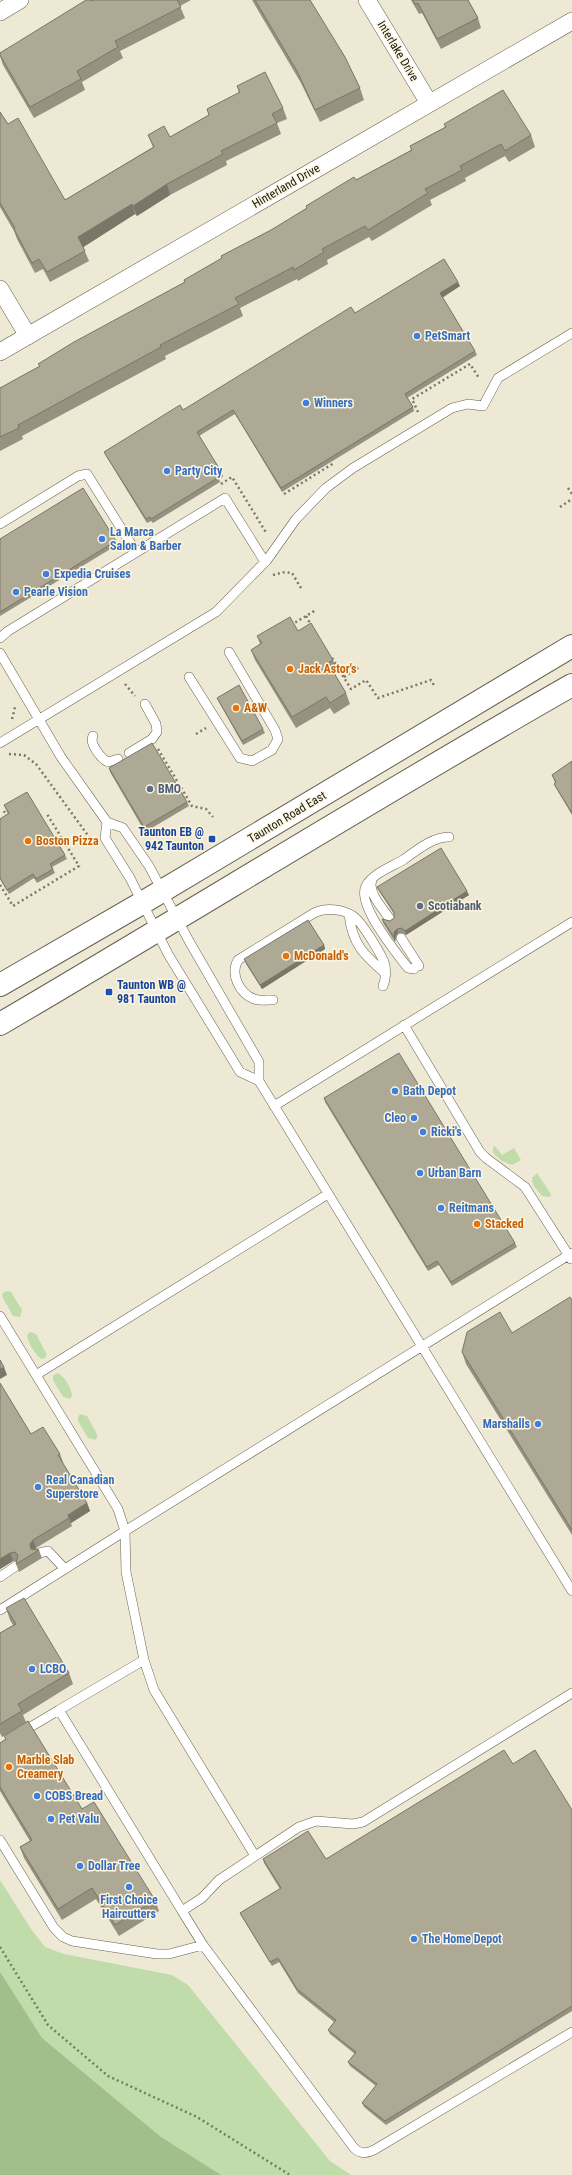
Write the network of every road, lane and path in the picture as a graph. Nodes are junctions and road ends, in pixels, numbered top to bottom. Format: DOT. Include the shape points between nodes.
graph roads {
  1 [pos="20,0"];
  2 [pos="367,0"];
  3 [pos="0,12"];
  4 [pos="572,21"];
  5 [pos="429,103"];
  6 [pos="0,289"];
  7 [pos="572,333"];
  8 [pos="28,336"];
  9 [pos="0,352"];
  10 [pos="481,369"];
  11 [pos="476,372"];
  12 [pos="479,378"];
  13 [pos="413,415"];
  14 [pos="338,461"];
  15 [pos="568,488"];
  16 [pos="284,494"];
  17 [pos="572,494"];
  18 [pos="572,499"];
  19 [pos="560,507"];
  20 [pos="258,510"];
  21 [pos="254,512"];
  22 [pos="0,524"];
  23 [pos="136,552"];
  24 [pos="265,562"];
  25 [pos="316,610"];
  26 [pos="306,616"];
  27 [pos="288,627"];
  28 [pos="314,630"];
  29 [pos="0,638"];
  30 [pos="572,646"];
  31 [pos="229,652"];
  32 [pos="0,653"];
  33 [pos="331,657"];
  34 [pos="359,667"];
  35 [pos="189,677"];
  36 [pos="344,677"];
  37 [pos="120,687"];
  38 [pos="436,687"];
  39 [pos="571,687"];
  40 [pos="136,698"];
  41 [pos="145,704"];
  42 [pos="39,719"];
  43 [pos="210,726"];
  44 [pos="196,734"];
  45 [pos="92,736"];
  46 [pos="0,743"];
  47 [pos="155,744"];
  48 [pos="129,753"];
  49 [pos="2,756"];
  50 [pos="118,760"];
  51 [pos="4,811"];
  52 [pos="47,814"];
  53 [pos="213,817"];
  54 [pos="4,819"];
  55 [pos="107,822"];
  56 [pos="449,837"];
  57 [pos="96,847"];
  58 [pos="372,880"];
  59 [pos="0,885"];
  60 [pos="162,891"];
  61 [pos="142,903"];
  62 [pos="349,914"];
  63 [pos="390,919"];
  64 [pos="177,920"];
  65 [pos="572,922"];
  66 [pos="157,932"];
  67 [pos="401,938"];
  68 [pos="386,974"];
  69 [pos="0,985"];
  70 [pos="383,986"];
  71 [pos="273,1000"];
  72 [pos="0,1024"];
  73 [pos="404,1025"];
  74 [pos="259,1081"];
  75 [pos="274,1106"];
  76 [pos="328,1194"];
  77 [pos="571,1256"];
  78 [pos="0,1316"];
  79 [pos="422,1346"];
  80 [pos="36,1375"];
  81 [pos="125,1531"];
  82 [pos="39,1553"];
  83 [pos="16,1566"];
  84 [pos="65,1569"];
  85 [pos="0,1577"];
  86 [pos="572,1591"];
  87 [pos="1,1605"];
  88 [pos="144,1660"];
  89 [pos="572,1693"];
  90 [pos="59,1710"];
  91 [pos="13,1737"];
  92 [pos="0,1840"];
  93 [pos="255,1856"];
  94 [pos="182,1911"];
  95 [pos="203,1945"];
  96 [pos="0,1947"];
  97 [pos="572,2032"];
  98 [pos="290,2175"];
  1 -- 3 [label="street"];
  2 -- 5 [label="street, Interlake Drive"];
  4 -- 5 [label="street, Hinterland Drive"];
  5 -- 8 [label="street, Hinterland Drive"];
  6 -- 8 [label="street"];
  7 -- 24 [label="lane" via="498,378 483,406 468,404 452,408 337,479 296,519"];
  8 -- 9 [label="street, Hinterland Drive"];
  10 -- 11 [label="path"];
  11 -- 12 [label="path"];
  11 -- 13 [label="path" via="470,364 412,399 419,411"];
  14 -- 16 [label="path"];
  15 -- 17 [label="path"];
  18 -- 19 [label="path"];
  20 -- 21 [label="path"];
  22 -- 23 [label="lane" via="81,475 87,474"];
  23 -- 24 [label="lane" via="226,498"];
  23 -- 29 [label="lane"];
  24 -- 42 [label="lane" via="212,615"];
  25 -- 26 [label="path"];
  26 -- 27 [label="path"];
  26 -- 28 [label="path"];
  30 -- 60 [label="main road, Taunton Road East"];
  31 -- 35 [label="lane" via="278,735 277,744 267,753 252,761 240,758"];
  32 -- 42 [label="lane"];
  33 -- 36 [label="path"];
  34 -- 36 [label="path"];
  36 -- 38 [label="path" via="351,690 366,680 378,698 431,680"];
  37 -- 40 [label="path" via="126,683"];
  39 -- 64 [label="main road" via="364,805"];
  41 -- 48 [label="lane" via="156,724 157,732 152,739"];
  42 -- 46 [label="lane"];
  42 -- 55 [label="lane" via="61,757"];
  43 -- 44 [label="path"];
  45 -- 50 [label="lane" via="92,742 102,758 108,762"];
  47 -- 53 [label="path" via="192,806 206,809"];
  49 -- 57 [label="path" via="14,753 29,756"];
  51 -- 54 [label="path" via="8,816"];
  52 -- 59 [label="path" via="79,866 13,906"];
  55 -- 60 [label="lane" via="123,828 149,866"];
  55 -- 61 [label="lane" via="105,838"];
  56 -- 58 [label="lane" via="434,841"];
  58 -- 63 [label="lane" via="371,889"];
  58 -- 67 [label="lane" via="364,891 366,904 398,956 408,968 417,968"];
  60 -- 61 [label="main road, Taunton Road East"];
  60 -- 64 [label="lane"];
  61 -- 66 [label="lane"];
  61 -- 69 [label="main road, Taunton Road East"];
  62 -- 68 [label="lane" via="361,925 383,961"];
  62 -- 68 [label="lane" via="353,936 362,952"];
  62 -- 71 [label="lane" via="331,910 318,911 238,960 235,976 243,991 254,999"];
  64 -- 66 [label="main road"];
  64 -- 74 [label="lane" via="259,1062"];
  65 -- 73 [label="lane"];
  66 -- 72 [label="main road"];
  66 -- 74 [label="lane" via="240,1072"];
  68 -- 70 [label="lane"];
  73 -- 75 [label="lane"];
  73 -- 77 [label="lane" via="480,1152 522,1183"];
  74 -- 75 [label="lane"];
  75 -- 76 [label="lane"];
  76 -- 79 [label="lane"];
  76 -- 80 [label="lane"];
  77 -- 79 [label="lane"];
  78 -- 80 [label="lane"];
  79 -- 81 [label="lane"];
  79 -- 86 [label="lane"];
  80 -- 81 [label="lane" via="116,1505"];
  81 -- 84 [label="lane"];
  81 -- 88 [label="lane" via="126,1578"];
  82 -- 84 [label="lane" via="48,1551"];
  83 -- 85 [label="lane"];
  84 -- 87 [label="lane"];
  88 -- 90 [label="lane"];
  88 -- 93 [label="lane" via="154,1690"];
  89 -- 93 [label="lane" via="363,1822 311,1823 299,1827"];
  90 -- 91 [label="lane"];
  90 -- 94 [label="lane"];
  92 -- 95 [label="lane" via="54,1928 63,1937 86,1944 157,1954"];
  93 -- 94 [label="lane" via="219,1880 202,1898"];
  94 -- 95 [label="lane"];
  95 -- 97 [label="lane" via="354,2148 361,2153 366,2154 374,2150"];
  96 -- 98 [label="path" via="48,2024 108,2076 197,2117"];
}
